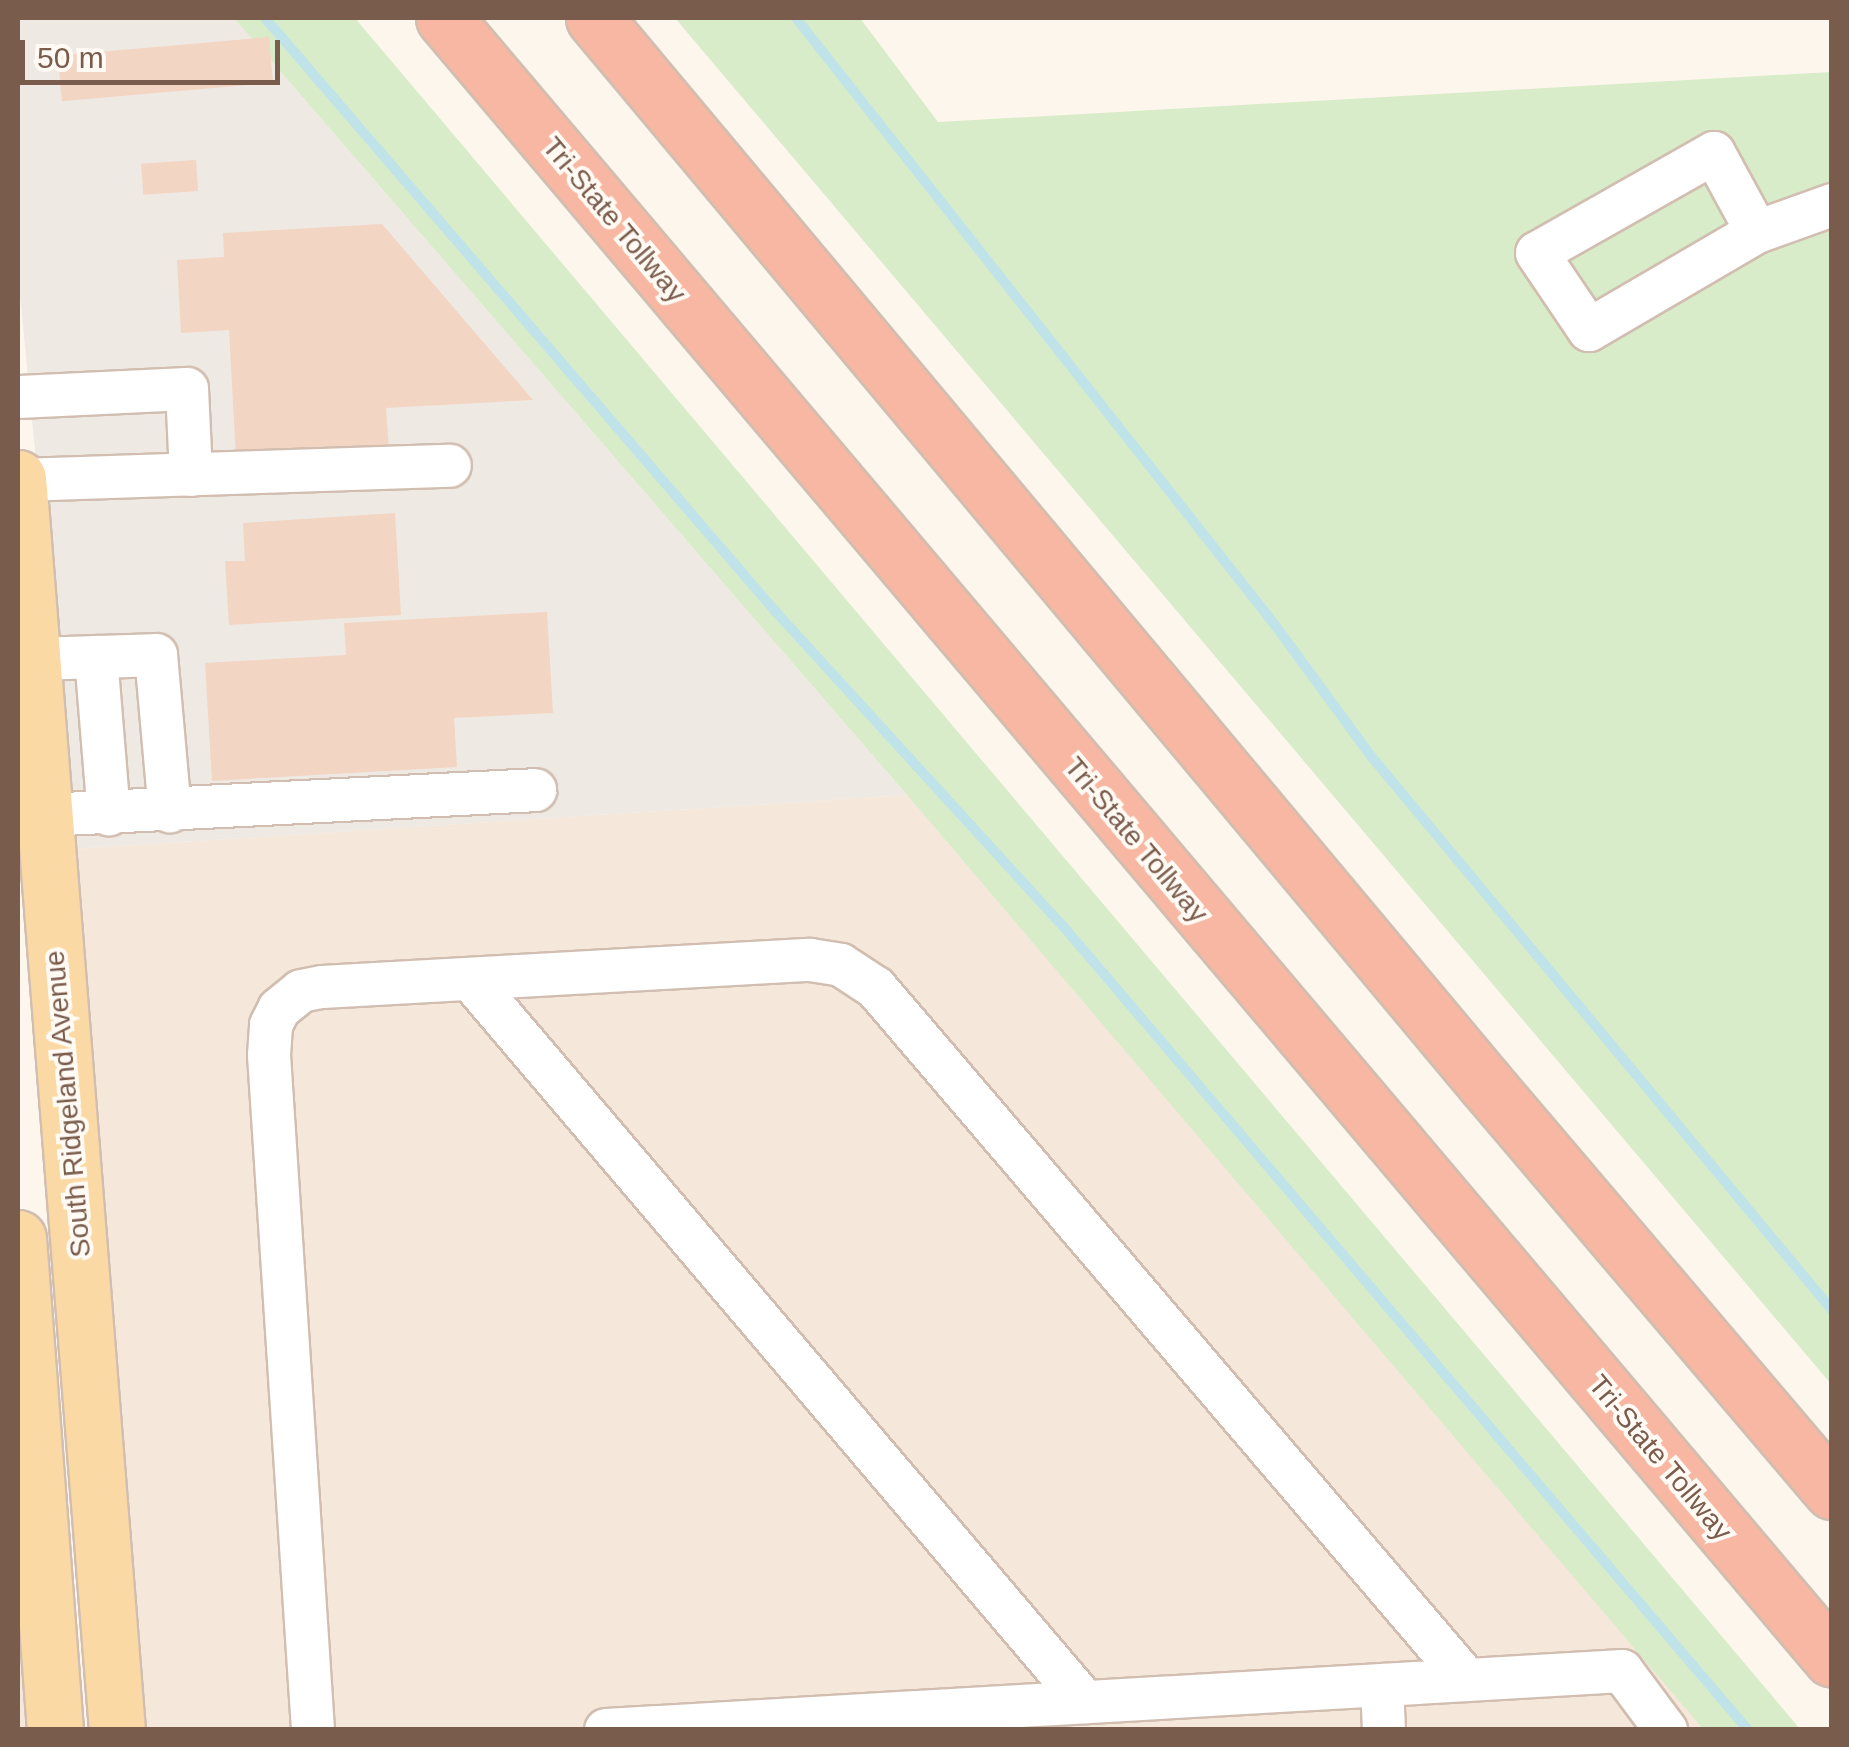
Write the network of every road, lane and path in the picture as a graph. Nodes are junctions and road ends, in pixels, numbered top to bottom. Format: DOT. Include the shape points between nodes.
graph roads {
  1 [pos="444,18"];
  2 [pos="594,18"];
  3 [pos="1832,204"];
  4 [pos="1757,232"];
  5 [pos="18,397"];
  6 [pos="450,466"];
  7 [pos="191,475"];
  8 [pos="18,479"];
  9 [pos="96,657"];
  10 [pos="32,659"];
  11 [pos="536,790"];
  12 [pos="170,811"];
  13 [pos="109,814"];
  14 [pos="45,815"];
  15 [pos="471,980"];
  16 [pos="18,1238"];
  17 [pos="1832,1491"];
  18 [pos="28,1506"];
  19 [pos="1832,1660"];
  20 [pos="1467,1680"];
  21 [pos="1382,1685"];
  22 [pos="1111,1710"];
  23 [pos="55,1730"];
  24 [pos="117,1730"];
  25 [pos="313,1730"];
  26 [pos="606,1730"];
  27 [pos="1384,1730"];
  28 [pos="1666,1730"];
  1 -- 19 [label="highway, Tri-State Tollway"];
  2 -- 17 [label="highway"];
  3 -- 4 [label="lane"];
  4 -- 4 [label="lane" via="1714,154 1538,253 1590,330"];
  5 -- 7 [label="lane" via="186,388"];
  6 -- 7 [label="lane"];
  7 -- 8 [label="lane"];
  8 -- 10 [label="main road, South Ridgeland Avenue"];
  9 -- 10 [label="lane"];
  9 -- 12 [label="lane" via="156,655"];
  9 -- 13 [label="lane"];
  10 -- 14 [label="main road, South Ridgeland Avenue"];
  11 -- 12 [label="lane"];
  12 -- 13 [label="lane"];
  13 -- 14 [label="lane"];
  14 -- 24 [label="main road, South Ridgeland Avenue"];
  15 -- 20 [label="lane" via="810,960 860,974"];
  15 -- 22 [label="lane"];
  15 -- 25 [label="lane" via="302,991 287,999 271,1025"];
  16 -- 18 [label="main road"];
  18 -- 23 [label="main road"];
  20 -- 21 [label="lane"];
  20 -- 28 [label="lane" via="1622,1670"];
  21 -- 22 [label="lane"];
  21 -- 27 [label="lane"];
  22 -- 26 [label="lane"];
}
